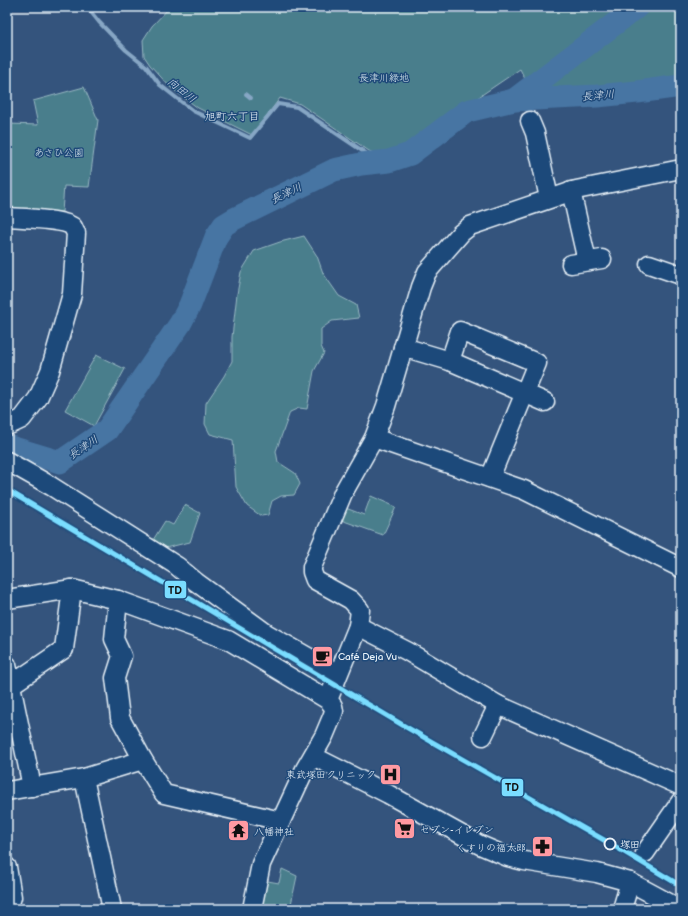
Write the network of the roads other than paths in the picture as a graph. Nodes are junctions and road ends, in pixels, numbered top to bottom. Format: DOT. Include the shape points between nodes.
graph roads {
  1 [pos="530,120"];
  2 [pos="681,168"];
  3 [pos="571,191"];
  4 [pos="549,198"];
  5 [pos="7,217"];
  6 [pos="587,262"];
  7 [pos="649,264"];
  8 [pos="681,276"];
  9 [pos="403,347"];
  10 [pos="450,361"];
  11 [pos="525,393"];
  12 [pos="545,402"];
  13 [pos="7,426"];
  14 [pos="374,438"];
  15 [pos="7,461"];
  16 [pos="490,478"];
  17 [pos="681,568"];
  18 [pos="72,588"];
  19 [pos="7,599"];
  20 [pos="118,600"];
  21 [pos="358,626"];
  22 [pos="7,665"];
  23 [pos="338,674"];
  24 [pos="11,685"];
  25 [pos="328,700"];
  26 [pos="498,705"];
  27 [pos="483,736"];
  28 [pos="313,756"];
  29 [pos="143,760"];
  30 [pos="84,778"];
  31 [pos="32,786"];
  32 [pos="681,786"];
  33 [pos="7,791"];
  34 [pos="681,802"];
  35 [pos="281,821"];
  36 [pos="645,853"];
  37 [pos="7,867"];
  38 [pos="630,882"];
  39 [pos="8,909"];
  40 [pos="112,909"];
  41 [pos="252,909"];
  42 [pos="622,909"];
  43 [pos="680,909"];
  1 -- 4 [label="street"];
  2 -- 3 [label="street"];
  3 -- 4 [label="street"];
  3 -- 6 [label="street"];
  4 -- 9 [label="street" via="470,226 461,233 427,272"];
  5 -- 13 [label="street" via="55,221 73,227 76,233 72,294 50,371 38,398 22,419"];
  7 -- 8 [label="street"];
  9 -- 10 [label="street"];
  9 -- 14 [label="street"];
  10 -- 11 [label="street"];
  10 -- 11 [label="street" via="460,331 537,363"];
  11 -- 12 [label="street"];
  11 -- 16 [label="street"];
  14 -- 16 [label="street"];
  14 -- 21 [label="street" via="343,493 312,567 315,580 358,606"];
  15 -- 23 [label="street" via="177,566 266,632"];
  16 -- 17 [label="street" via="524,490"];
  18 -- 19 [label="street"];
  18 -- 20 [label="street"];
  18 -- 24 [label="street" via="64,649"];
  20 -- 25 [label="street" via="228,640"];
  20 -- 29 [label="street" via="114,639 122,656 115,678 120,718"];
  21 -- 23 [label="street"];
  21 -- 26 [label="street"];
  22 -- 24 [label="street"];
  23 -- 25 [label="street"];
  24 -- 31 [label="street"];
  25 -- 28 [label="street" via="334,711"];
  26 -- 27 [label="street"];
  26 -- 32 [label="street"];
  28 -- 35 [label="street"];
  28 -- 38 [label="street" via="480,845 508,857 597,873"];
  29 -- 30 [label="street"];
  29 -- 35 [label="street" via="164,794"];
  30 -- 31 [label="street"];
  30 -- 40 [label="street"];
  31 -- 33 [label="street"];
  34 -- 36 [label="street"];
  35 -- 41 [label="street" via="257,876"];
  37 -- 39 [label="street" via="12,897"];
  38 -- 42 [label="street"];
  38 -- 43 [label="street"];
}
